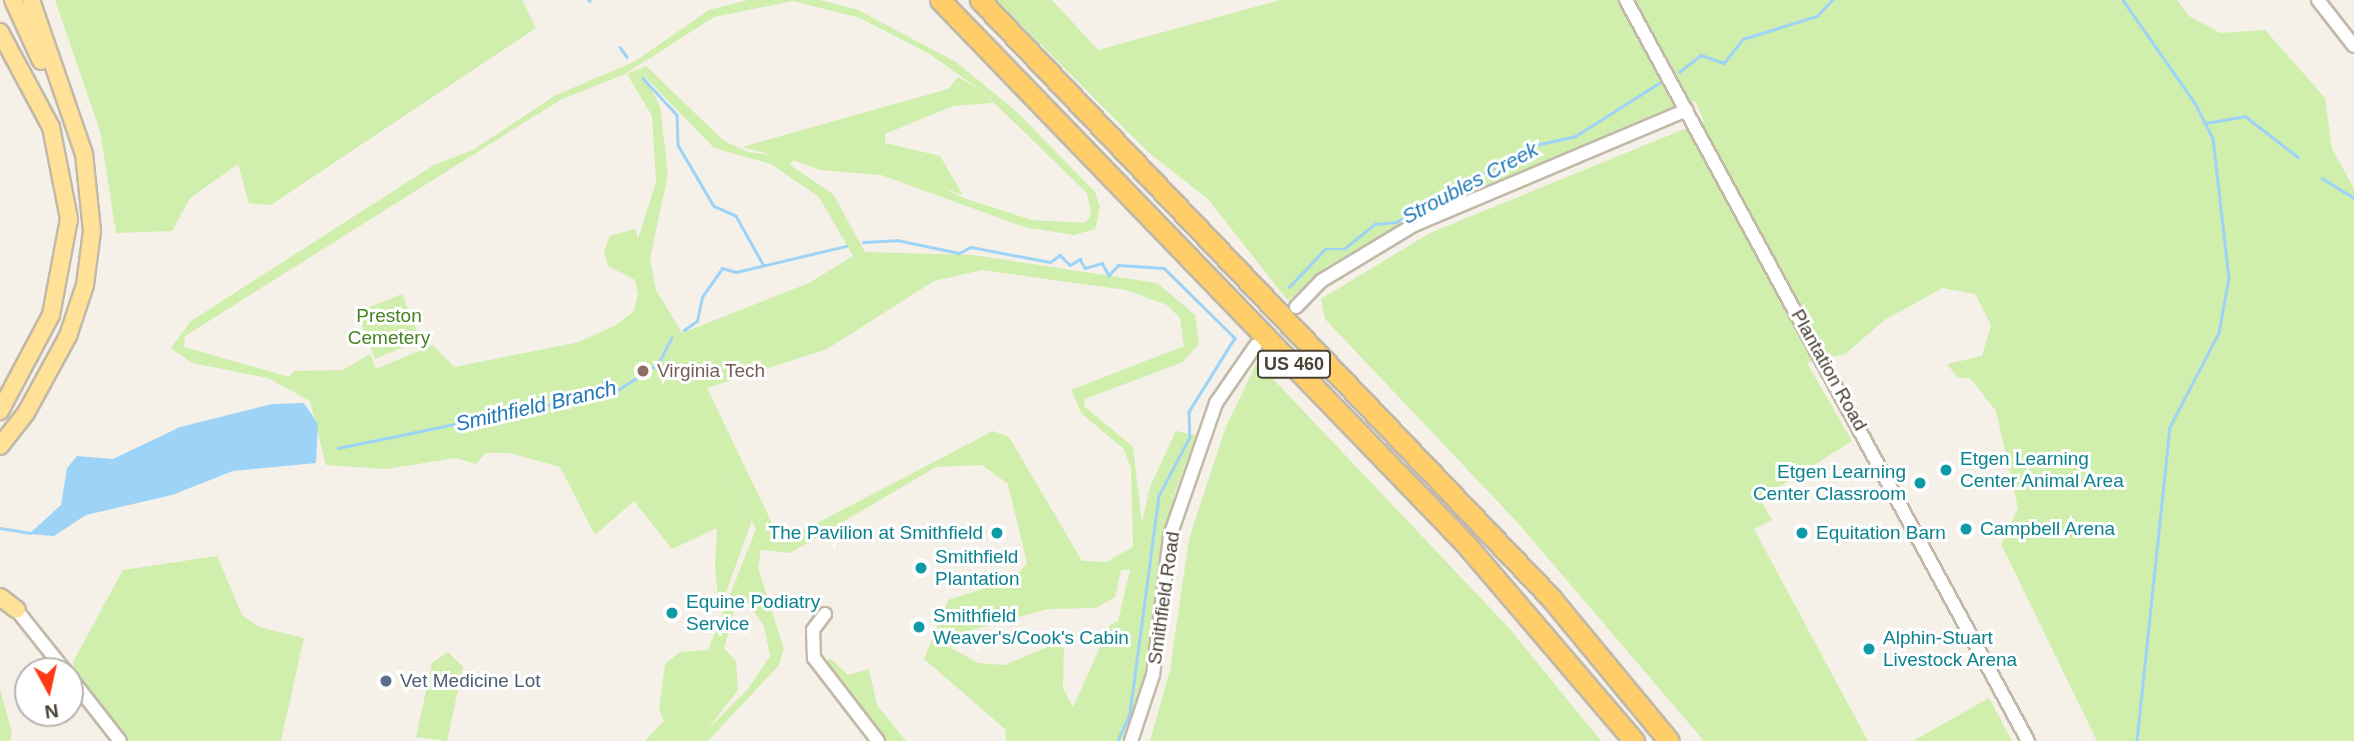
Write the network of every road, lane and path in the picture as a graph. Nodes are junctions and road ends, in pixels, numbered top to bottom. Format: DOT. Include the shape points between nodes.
graph roads {
  1 [pos="13,0"];
  2 [pos="31,0"];
  3 [pos="940,0"];
  4 [pos="980,0"];
  5 [pos="1626,0"];
  6 [pos="2323,2"];
  7 [pos="0,32"];
  8 [pos="2354,46"];
  9 [pos="61,92"];
  10 [pos="1686,110"];
  11 [pos="1296,307"];
  12 [pos="1256,345"];
  13 [pos="0,411"];
  14 [pos="0,446"];
  15 [pos="0,591"];
  16 [pos="0,597"];
  17 [pos="17,610"];
  18 [pos="825,614"];
  19 [pos="54,657"];
  20 [pos="84,695"];
  21 [pos="120,741"];
  22 [pos="878,741"];
  23 [pos="1131,741"];
  24 [pos="1634,741"];
  25 [pos="1669,741"];
  26 [pos="2028,741"];
  1 -- 9 [label="main road"];
  2 -- 9 [label="main road"];
  3 -- 24 [label="highway, US 460" via="1464,542"];
  4 -- 25 [label="highway, US 460" via="1526,570"];
  5 -- 10 [label="street, Plantation Road"];
  6 -- 8 [label="street"];
  7 -- 13 [label="main road" via="51,127 69,219 51,316"];
  9 -- 14 [label="main road" via="88,172 88,270 62,348"];
  10 -- 11 [label="street" via="1412,226 1321,281"];
  10 -- 26 [label="street, Plantation Road"];
  12 -- 23 [label="street, Smithfield Road" via="1216,404 1170,536 1153,675"];
  15 -- 17 [label="street"];
  16 -- 17 [label="main road"];
  17 -- 19 [label="street"];
  18 -- 22 [label="street" via="813,630 814,657"];
  20 -- 21 [label="street"];
}
